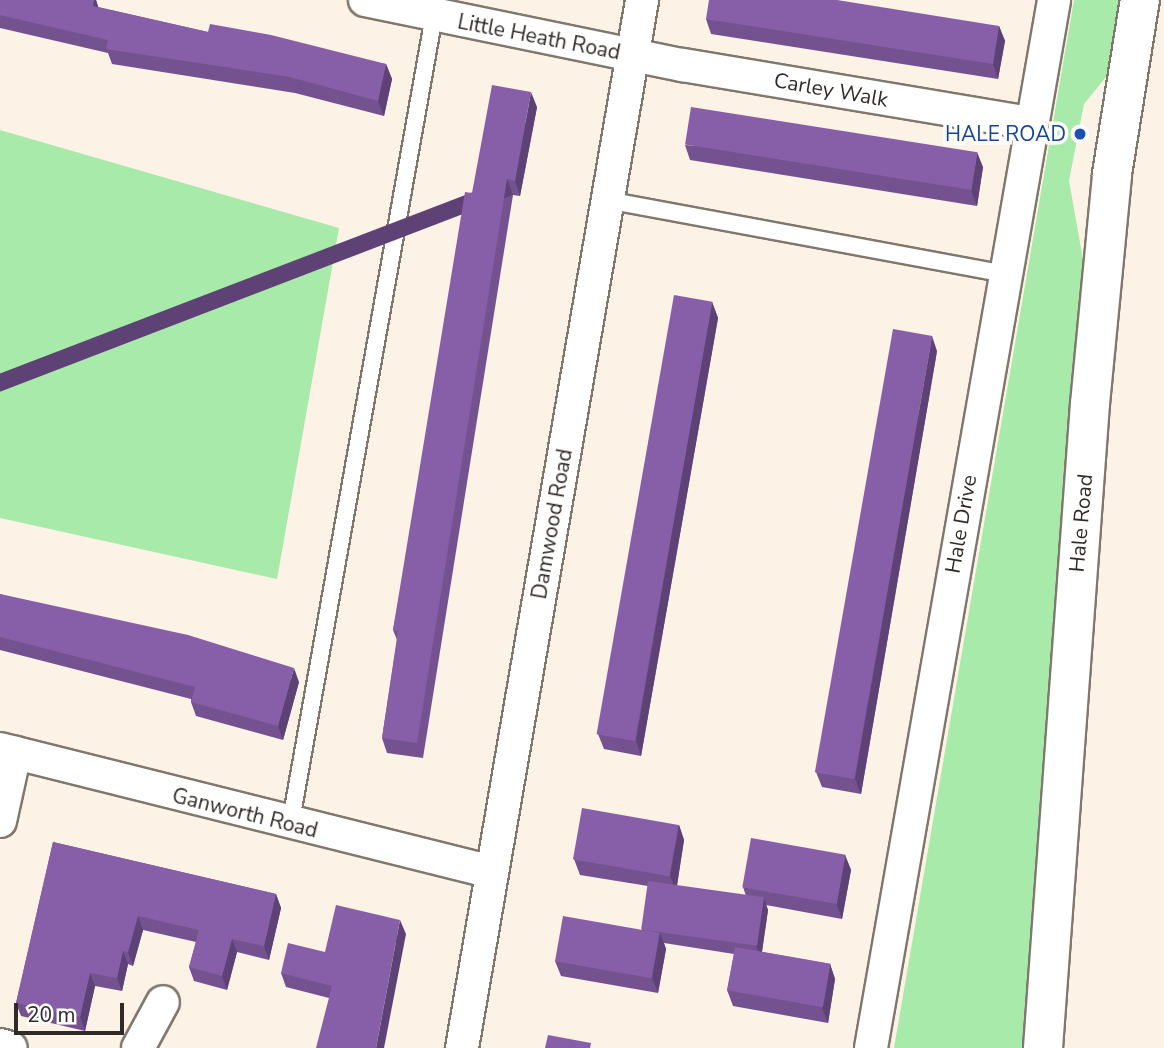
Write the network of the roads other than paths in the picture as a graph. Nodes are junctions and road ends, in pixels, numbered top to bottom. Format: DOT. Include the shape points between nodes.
graph roads {
  1 [pos="365,0"];
  2 [pos="642,0"];
  3 [pos="1054,0"];
  4 [pos="1140,0"];
  5 [pos="435,16"];
  6 [pos="632,55"];
  7 [pos="1030,123"];
  8 [pos="607,200"];
  9 [pos="1005,274"];
  10 [pos="7,751"];
  11 [pos="0,821"];
  12 [pos="290,826"];
  13 [pos="492,872"];
  14 [pos="163,1002"];
  15 [pos="0,1045"];
  16 [pos="11,1048"];
  17 [pos="138,1048"];
  18 [pos="462,1048"];
  19 [pos="871,1048"];
  20 [pos="1043,1048"];
  1 -- 5 [label="street, Little Heath Road"];
  2 -- 6 [label="street, Damwood Road"];
  3 -- 7 [label="street, Hale Drive"];
  4 -- 20 [label="street, Hale Road" via="1112,174 1090,404"];
  5 -- 6 [label="street, Little Heath Road"];
  5 -- 12 [label="lane"];
  6 -- 7 [label="street, Carley Walk"];
  6 -- 8 [label="street, Damwood Road"];
  7 -- 9 [label="street, Hale Drive"];
  8 -- 9 [label="lane"];
  8 -- 13 [label="street, Damwood Road"];
  9 -- 19 [label="street, Hale Drive"];
  10 -- 11 [label="street"];
  10 -- 12 [label="street, Ganworth Road"];
  12 -- 13 [label="street, Ganworth Road"];
  13 -- 18 [label="street, Damwood Road"];
  14 -- 17 [label="street"];
  15 -- 16 [label="street"];
}
